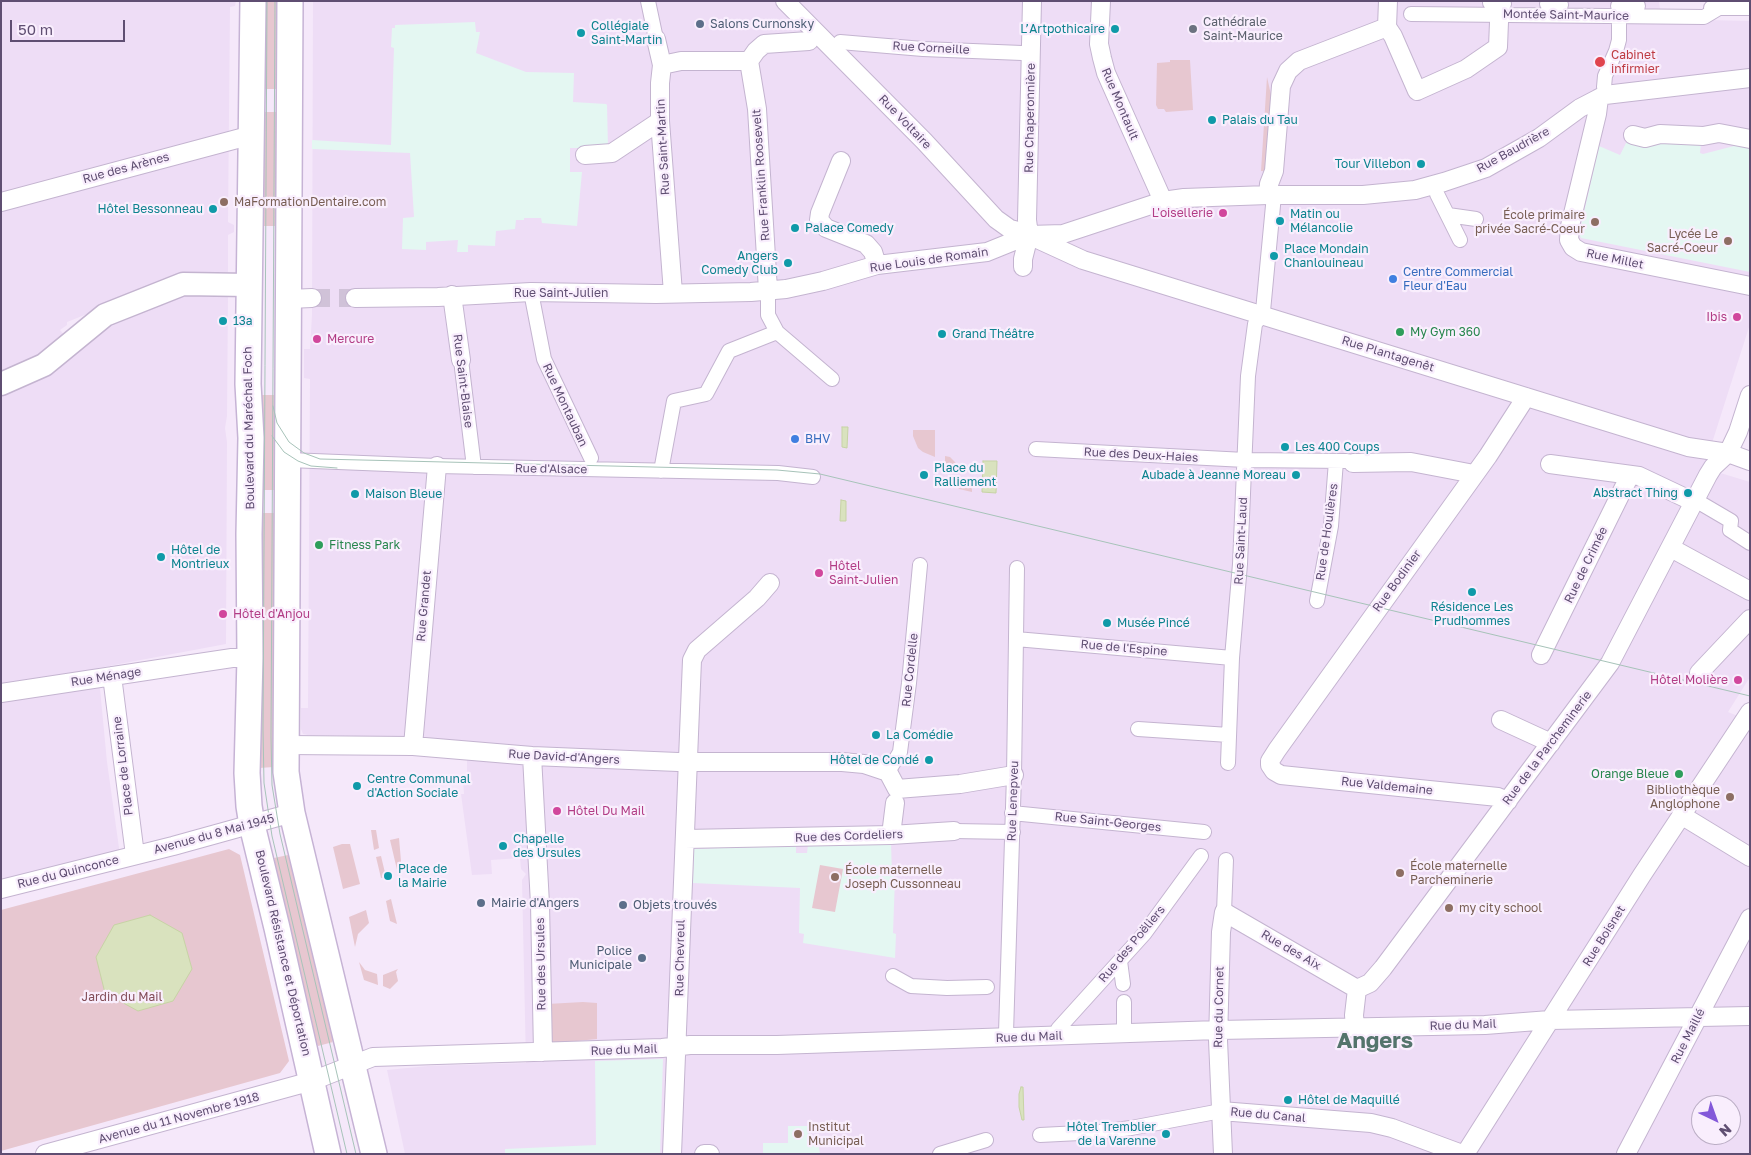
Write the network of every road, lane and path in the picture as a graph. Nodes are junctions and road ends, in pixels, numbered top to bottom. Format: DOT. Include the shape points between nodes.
graph roads {
  1 [pos="253,1"];
  2 [pos="290,1"];
  3 [pos="648,1"];
  4 [pos="785,1"];
  5 [pos="1032,1"];
  6 [pos="1101,1"];
  7 [pos="1388,2"];
  8 [pos="1714,4"];
  9 [pos="1554,6"];
  10 [pos="1680,7"];
  11 [pos="1499,8"];
  12 [pos="1627,8"];
  13 [pos="1750,8"];
  14 [pos="1411,14"];
  15 [pos="1388,27"];
  16 [pos="656,38"];
  17 [pos="809,41"];
  18 [pos="840,42"];
  19 [pos="1022,52"];
  20 [pos="749,61"];
  21 [pos="662,64"];
  22 [pos="1750,78"];
  23 [pos="1601,92"];
  24 [pos="660,121"];
  25 [pos="252,135"];
  26 [pos="1634,135"];
  27 [pos="1750,139"];
  28 [pos="585,154"];
  29 [pos="840,161"];
  30 [pos="1437,194"];
  31 [pos="1271,195"];
  32 [pos="1163,201"];
  33 [pos="1,202"];
  34 [pos="1448,215"];
  35 [pos="1476,219"];
  36 [pos="1029,235"];
  37 [pos="1460,240"];
  38 [pos="877,265"];
  39 [pos="1023,267"];
  40 [pos="249,285"];
  41 [pos="1750,286"];
  42 [pos="531,292"];
  43 [pos="673,293"];
  44 [pos="768,294"];
  45 [pos="452,295"];
  46 [pos="355,298"];
  47 [pos="777,332"];
  48 [pos="461,360"];
  49 [pos="832,379"];
  50 [pos="1,384"];
  51 [pos="1750,395"];
  52 [pos="1526,397"];
  53 [pos="1036,449"];
  54 [pos="1728,453"];
  55 [pos="591,458"];
  56 [pos="289,460"];
  57 [pos="1245,460"];
  58 [pos="1750,461"];
  59 [pos="1345,462"];
  60 [pos="1550,464"];
  61 [pos="437,466"];
  62 [pos="474,467"];
  63 [pos="661,470"];
  64 [pos="1474,474"];
  65 [pos="1630,475"];
  66 [pos="813,477"];
  67 [pos="1698,503"];
  68 [pos="1750,543"];
  69 [pos="1671,548"];
  70 [pos="920,566"];
  71 [pos="1017,568"];
  72 [pos="770,583"];
  73 [pos="1750,591"];
  74 [pos="1316,602"];
  75 [pos="1750,619"];
  76 [pos="1016,639"];
  77 [pos="1541,655"];
  78 [pos="250,658"];
  79 [pos="1232,658"];
  80 [pos="1699,673"];
  81 [pos="112,676"];
  82 [pos="1,693"];
  83 [pos="1748,716"];
  84 [pos="1501,720"];
  85 [pos="1138,729"];
  86 [pos="1229,735"];
  87 [pos="1551,743"];
  88 [pos="286,744"];
  89 [pos="413,746"];
  90 [pos="532,756"];
  91 [pos="688,761"];
  92 [pos="1228,763"];
  93 [pos="1270,765"];
  94 [pos="888,772"];
  95 [pos="1014,775"];
  96 [pos="896,795"];
  97 [pos="1508,801"];
  98 [pos="292,813"];
  99 [pos="1012,813"];
  100 [pos="1681,815"];
  101 [pos="252,825"];
  102 [pos="954,831"];
  103 [pos="1012,832"];
  104 [pos="1204,832"];
  105 [pos="891,835"];
  106 [pos="685,839"];
  107 [pos="135,855"];
  108 [pos="1201,856"];
  109 [pos="1750,857"];
  110 [pos="1226,860"];
  111 [pos="1,889"];
  112 [pos="1224,912"];
  113 [pos="1750,918"];
  114 [pos="1120,961"];
  115 [pos="893,976"];
  116 [pos="1123,984"];
  117 [pos="997,987"];
  118 [pos="1357,989"];
  119 [pos="1124,1002"];
  120 [pos="1750,1016"];
  121 [pos="1697,1018"];
  122 [pos="1550,1020"];
  123 [pos="1124,1027"];
  124 [pos="1355,1028"];
  125 [pos="1058,1029"];
  126 [pos="1218,1030"];
  127 [pos="1006,1033"];
  128 [pos="678,1046"];
  129 [pos="543,1052"];
  130 [pos="353,1065"];
  131 [pos="312,1081"];
  132 [pos="1221,1111"];
  133 [pos="1040,1135"];
  134 [pos="986,1140"];
  135 [pos="45,1154"];
  136 [pos="328,1154"];
  137 [pos="374,1154"];
  138 [pos="672,1154"];
  139 [pos="704,1154"];
  140 [pos="710,1154"];
  141 [pos="940,1154"];
  142 [pos="1222,1154"];
  143 [pos="1464,1154"];
  144 [pos="1626,1154"];
  1 -- 25 [label="main road, Boulevard du Maréchal Foch"];
  2 -- 56 [label="main road" via="288,188 300,298"];
  3 -- 16 [label="street, Rue Saint-Martin"];
  4 -- 36 [label="street, Rue Voltaire" via="924,141 996,219 1010,229"];
  5 -- 36 [label="street, Rue Chaperonnière"];
  6 -- 32 [label="street, Rue Montault" via="1099,44 1106,73"];
  7 -- 15 [label="street"];
  8 -- 10 [label="street, Montée Saint-Maurice"];
  8 -- 12 [label="street, Montée Saint-Maurice" via="1704,17"];
  8 -- 13 [label="street, Montée Saint-Maurice"];
  9 -- 11 [label="street, Montée Saint-Maurice"];
  9 -- 12 [label="street, Montée Saint-Maurice"];
  11 -- 14 [label="street, Montée Saint-Maurice"];
  11 -- 15 [label="street" via="1498,47 1466,69 1417,91"];
  12 -- 23 [label="street"];
  15 -- 31 [label="street" via="1299,61 1288,71 1282,86 1274,171 1269,184"];
  16 -- 21 [label="street, Rue Saint-Martin"];
  17 -- 20 [label="street" via="764,44"];
  18 -- 19 [label="street, Rue Corneille"];
  20 -- 21 [label="street"];
  20 -- 44 [label="street, Rue Franklin Roosevelt" via="758,119"];
  21 -- 24 [label="street, Rue Saint-Martin"];
  22 -- 23 [label="street, Rue Baudrière"];
  23 -- 31 [label="street, Rue Baudrière" via="1540,138 1486,168 1438,184 1415,190 1364,195"];
  23 -- 41 [label="street, Rue Millet" via="1570,226 1569,240 1573,247 1581,252"];
  24 -- 28 [label="street" via="612,153"];
  24 -- 43 [label="street, Rue Saint-Martin"];
  25 -- 33 [label="street, Rue des Arènes"];
  25 -- 40 [label="main road, Boulevard du Maréchal Foch"];
  26 -- 27 [label="street" via="1645,138 1660,134 1703,136 1719,132"];
  29 -- 38 [label="street" via="820,213 820,222 826,228 866,244"];
  30 -- 34 [label="street"];
  31 -- 32 [label="street, Rue Baudrière"];
  31 -- 57 [label="street, Rue Saint-Laud" via="1261,315 1255,324 1248,376"];
  32 -- 36 [label="street, Rue Baudrière" via="1064,234"];
  34 -- 35 [label="street"];
  34 -- 37 [label="street"];
  36 -- 38 [label="street, Rue Louis de Romain" via="984,252"];
  36 -- 39 [label="street, Rue Chaperonnière"];
  36 -- 52 [label="street, Rue Plantagenêt" via="1083,260"];
  38 -- 44 [label="street, Rue Louis de Romain"];
  40 -- 50 [label="street" via="184,284 106,315 44,366"];
  40 -- 78 [label="main road, Boulevard du Maréchal Foch"];
  42 -- 43 [label="street, Rue Saint-Julien"];
  42 -- 45 [label="street, Rue Saint-Julien"];
  42 -- 55 [label="street, Rue Montauban" via="544,359"];
  43 -- 44 [label="street, Rue Saint-Julien"];
  44 -- 47 [label="street" via="768,315"];
  45 -- 46 [label="street, Rue Saint-Julien"];
  45 -- 48 [label="street, Rue Saint-Blaise"];
  47 -- 49 [label="street"];
  47 -- 63 [label="street" via="729,351 706,394 674,401"];
  48 -- 62 [label="street, Rue Saint-Blaise"];
  51 -- 54 [label="street, Rue de la Parcheminerie"];
  52 -- 54 [label="street, Rue Plantagenêt" via="1688,447"];
  52 -- 64 [label="street, Rue Bodinier"];
  53 -- 57 [label="street, Rue des Deux-Haies"];
  54 -- 58 [label="street, Rue Plantagenêt"];
  54 -- 67 [label="street, Rue de la Parcheminerie" via="1713,467"];
  56 -- 61 [label="street, Rue d'Alsace"];
  56 -- 88 [label="main road"];
  57 -- 59 [label="street, Rue des Deux-Haies"];
  57 -- 79 [label="street, Rue Saint-Laud"];
  59 -- 64 [label="street" via="1411,462"];
  59 -- 74 [label="street, Rue de Houlières"];
  60 -- 65 [label="street"];
  61 -- 62 [label="street, Rue d'Alsace"];
  61 -- 89 [label="street, Rue Grandet"];
  62 -- 63 [label="street, Rue d'Alsace"];
  63 -- 66 [label="street, Rue d'Alsace"];
  64 -- 93 [label="street, Rue Bodinier" via="1277,750"];
  65 -- 67 [label="street" via="1639,476"];
  65 -- 77 [label="street, Rue de Crimée"];
  67 -- 68 [label="street" via="1731,521 1730,530"];
  67 -- 69 [label="street, Rue de la Parcheminerie"];
  69 -- 73 [label="street"];
  69 -- 87 [label="street, Rue de la Parcheminerie" via="1610,663"];
  70 -- 94 [label="street, Rue Cordelle" via="900,752"];
  71 -- 76 [label="street, Rue Lenepveu"];
  72 -- 91 [label="street, Rue Chevreul" via="693,655"];
  75 -- 80 [label="street"];
  76 -- 79 [label="street, Rue de l'Espine"];
  76 -- 95 [label="street, Rue Lenepveu"];
  78 -- 81 [label="street, Rue Ménage"];
  78 -- 101 [label="main road, Boulevard du Maréchal Foch" via="247,773"];
  79 -- 86 [label="street, Rue Saint-Laud"];
  81 -- 82 [label="street, Rue Ménage"];
  81 -- 107 [label="street, Place de Lorraine"];
  83 -- 100 [label="street, Rue Boisnet"];
  84 -- 87 [label="street"];
  85 -- 86 [label="street"];
  86 -- 92 [label="street, Rue Saint-Laud"];
  87 -- 97 [label="street, Rue de la Parcheminerie"];
  88 -- 89 [label="street, Rue David-d'Angers"];
  88 -- 98 [label="main road"];
  89 -- 90 [label="street, Rue David-d'Angers"];
  90 -- 91 [label="street, Rue David-d'Angers"];
  90 -- 129 [label="street, Rue des Ursules"];
  91 -- 94 [label="street, Rue David-d'Angers" via="842,762 864,764"];
  91 -- 106 [label="street, Rue Chevreul"];
  93 -- 97 [label="street, Rue Valdemaine" via="1281,774 1498,797"];
  94 -- 96 [label="street"];
  95 -- 96 [label="street"];
  95 -- 99 [label="street, Rue Lenepveu"];
  96 -- 105 [label="street"];
  97 -- 118 [label="street, Rue de la Parcheminerie" via="1383,968 1370,983"];
  98 -- 101 [label="street, Avenue du 8 Mai 1945"];
  98 -- 130 [label="main road"];
  99 -- 103 [label="street, Rue Lenepveu"];
  99 -- 104 [label="street, Rue Saint-Georges"];
  100 -- 109 [label="street"];
  100 -- 122 [label="street, Rue Boisnet"];
  101 -- 107 [label="street, Avenue du 8 Mai 1945"];
  101 -- 131 [label="main road, Boulevard Résistance et Déportation"];
  102 -- 103 [label="street, Rue des Cordeliers"];
  102 -- 105 [label="street, Rue des Cordeliers"];
  103 -- 117 [label="street, Rue Lenepveu"];
  105 -- 106 [label="street, Rue des Cordeliers"];
  106 -- 128 [label="street, Rue Chevreul"];
  107 -- 111 [label="street, Rue du Quinconce"];
  108 -- 114 [label="street, Rue des Poëliers" via="1144,934"];
  110 -- 112 [label="street, Rue du Cornet"];
  112 -- 118 [label="street, Rue des Aix"];
  112 -- 126 [label="street, Rue du Cornet"];
  113 -- 121 [label="street, Rue Maillé"];
  114 -- 116 [label="street"];
  114 -- 125 [label="street, Rue des Poëliers"];
  115 -- 117 [label="street" via="911,986"];
  117 -- 127 [label="street, Rue Lenepveu"];
  118 -- 124 [label="street"];
  119 -- 123 [label="street"];
  120 -- 121 [label="street, Rue du Mail"];
  121 -- 122 [label="street, Rue du Mail"];
  121 -- 144 [label="street, Rue Maillé"];
  122 -- 124 [label="street, Rue du Mail"];
  122 -- 143 [label="street, Rue Boisnet"];
  124 -- 126 [label="street, Rue du Mail"];
  126 -- 128 [label="street, Rue du Mail"];
  126 -- 132 [label="street, Rue du Cornet"];
  128 -- 129 [label="street, Rue du Mail"];
  128 -- 138 [label="street, Rue Chevreul"];
  129 -- 130 [label="street, Rue du Mail" via="373,1057"];
  130 -- 131 [label="street, Rue du Mail"];
  130 -- 137 [label="main road"];
  131 -- 135 [label="street, Avenue du 11 Novembre 1918"];
  131 -- 136 [label="main road, Boulevard Résistance et Déportation"];
  132 -- 133 [label="street, Rue du Canal" via="1131,1128"];
  132 -- 142 [label="street, Rue du Cornet"];
  132 -- 143 [label="street, Rue du Canal" via="1371,1124 1392,1128"];
  134 -- 141 [label="street"];
  139 -- 140 [label="street"];
}
